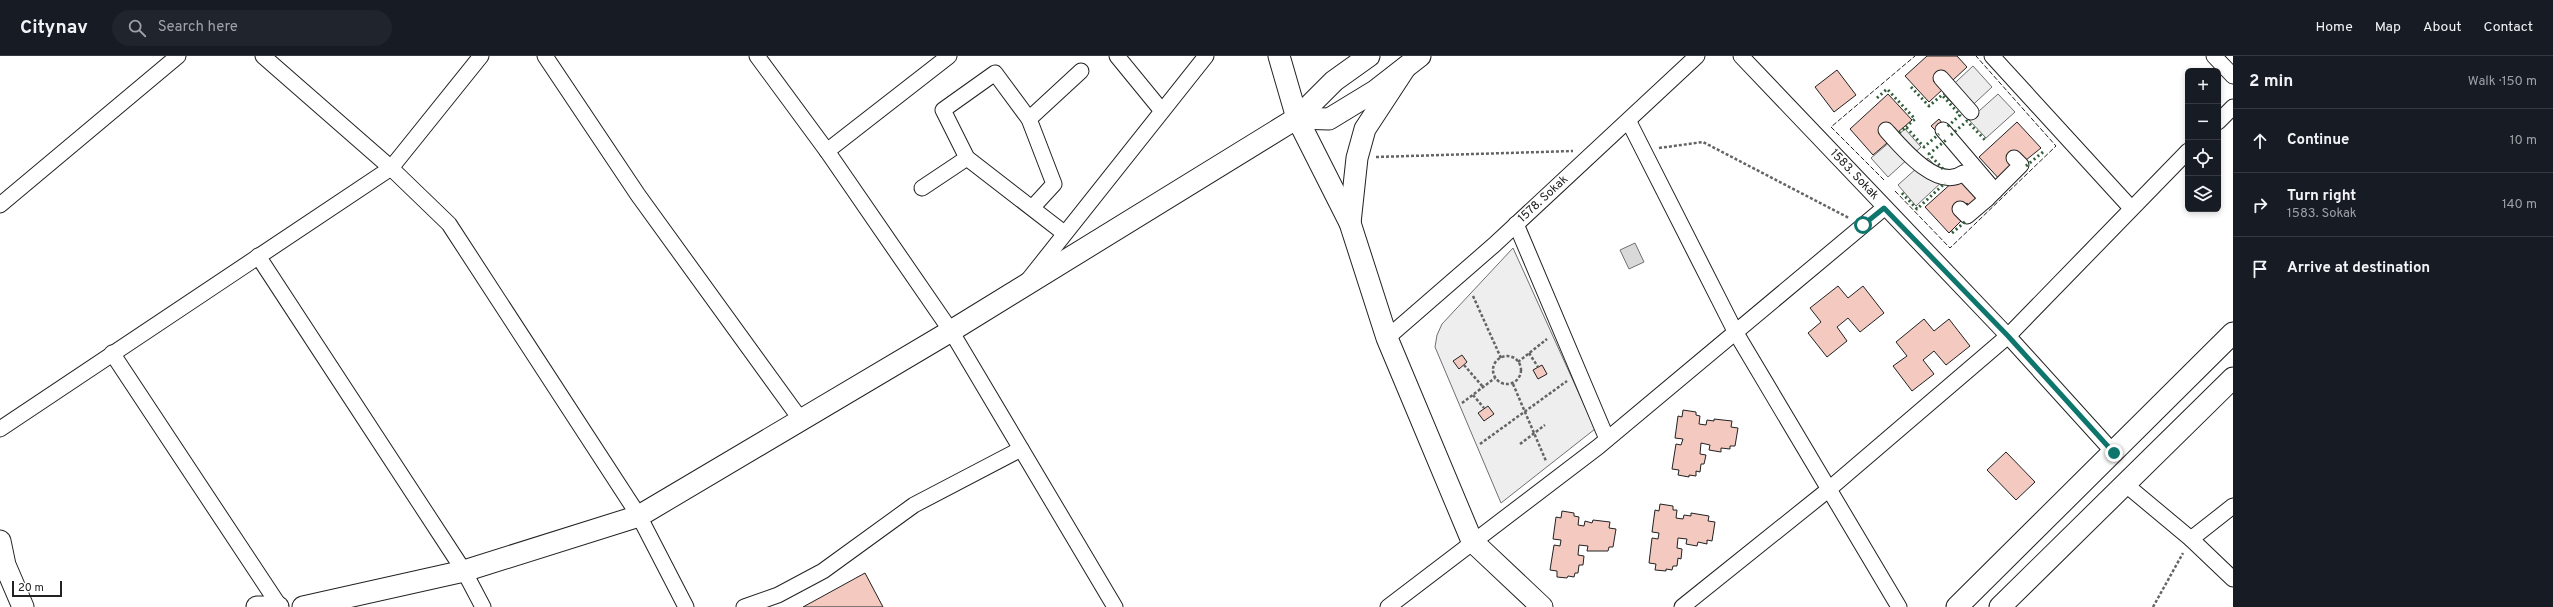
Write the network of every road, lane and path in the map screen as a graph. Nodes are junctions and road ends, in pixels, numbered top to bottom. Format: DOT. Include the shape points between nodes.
graph roads {
  1 [pos="178,56"];
  2 [pos="262,56"];
  3 [pos="481,56"];
  4 [pos="545,56"];
  5 [pos="757,56"];
  6 [pos="949,56"];
  7 [pos="1117,56"];
  8 [pos="1206,56"];
  9 [pos="1279,56"];
  10 [pos="1369,56"];
  11 [pos="1696,56"];
  12 [pos="1741,56"];
  13 [pos="1992,56"];
  14 [pos="2214,56"];
  15 [pos="1412,62"];
  16 [pos="1080,71"];
  17 [pos="2233,76"];
  18 [pos="1941,78"];
  19 [pos="2233,107"];
  20 [pos="1162,112"];
  21 [pos="1971,112"];
  22 [pos="1297,118"];
  23 [pos="1029,119"];
  24 [pos="2221,119"];
  25 [pos="1629,122"];
  26 [pos="1886,130"];
  27 [pos="1943,130"];
  28 [pos="1598,150"];
  29 [pos="1643,150"];
  30 [pos="827,151"];
  31 [pos="2185,154"];
  32 [pos="967,158"];
  33 [pos="1358,158"];
  34 [pos="2014,158"];
  35 [pos="391,168"];
  36 [pos="922,188"];
  37 [pos="1991,195"];
  38 [pos="0,205"];
  39 [pos="1032,208"];
  40 [pos="1884,208"];
  41 [pos="2131,208"];
  42 [pos="1960,209"];
  43 [pos="1350,223"];
  44 [pos="1516,224"];
  45 [pos="1863,225"];
  46 [pos="1064,233"];
  47 [pos="258,256"];
  48 [pos="1023,287"];
  49 [pos="1473,296"];
  50 [pos="951,331"];
  51 [pos="1736,333"];
  52 [pos="2233,333"];
  53 [pos="1550,336"];
  54 [pos="2008,336"];
  55 [pos="1387,338"];
  56 [pos="112,353"];
  57 [pos="1529,353"];
  58 [pos="1501,358"];
  59 [pos="1518,362"];
  60 [pos="1464,365"];
  61 [pos="1538,367"];
  62 [pos="1495,378"];
  63 [pos="2233,378"];
  64 [pos="1569,379"];
  65 [pos="1513,384"];
  66 [pos="1483,387"];
  67 [pos="1473,395"];
  68 [pos="1462,404"];
  69 [pos="1484,408"];
  70 [pos="1525,412"];
  71 [pos="802,420"];
  72 [pos="1545,425"];
  73 [pos="0,428"];
  74 [pos="1534,434"];
  75 [pos="1607,439"];
  76 [pos="1480,444"];
  77 [pos="1520,444"];
  78 [pos="1021,449"];
  79 [pos="2114,453"];
  80 [pos="1546,461"];
  81 [pos="2125,484"];
  82 [pos="1828,490"];
  83 [pos="2233,506"];
  84 [pos="639,516"];
  85 [pos="2191,539"];
  86 [pos="0,541"];
  87 [pos="1472,541"];
  88 [pos="464,571"];
  89 [pos="2233,579"];
  90 [pos="23,607"];
  91 [pos="257,607"];
  92 [pos="279,607"];
  93 [pos="303,607"];
  94 [pos="483,607"];
  95 [pos="686,607"];
  96 [pos="744,607"];
  97 [pos="1115,607"];
  98 [pos="1388,607"];
  99 [pos="1542,607"];
  100 [pos="1682,607"];
  101 [pos="1899,607"];
  102 [pos="1957,607"];
  103 [pos="2000,607"];
  104 [pos="2153,607"];
  1 -- 38 [label="street"];
  2 -- 35 [label="street"];
  3 -- 35 [label="street"];
  4 -- 71 [label="street" via="638,195"];
  5 -- 30 [label="street"];
  6 -- 30 [label="street"];
  7 -- 20 [label="street"];
  8 -- 20 [label="street"];
  9 -- 22 [label="street"];
  10 -- 22 [label="street" via="1334,81"];
  11 -- 25 [label="street, 1578. Sokak"];
  12 -- 40 [label="street, 1583. Sokak"];
  13 -- 41 [label="street"];
  14 -- 17 [label="street"];
  15 -- 22 [label="street" via="1375,91 1329,119"];
  15 -- 33 [label="street" via="1365,129"];
  16 -- 23 [label="street"];
  18 -- 21 [label="street"];
  19 -- 24 [label="street"];
  20 -- 46 [label="street"];
  22 -- 43 [label="street"];
  22 -- 48 [label="street"];
  23 -- 32 [label="street" via="995,73 943,110"];
  23 -- 39 [label="street" via="1054,184"];
  25 -- 28 [label="street, 1578. Sokak"];
  25 -- 29 [label="street"];
  26 -- 37 [label="street" via="1915,162 1944,178 1957,178 1963,173"];
  27 -- 37 [label="street"];
  28 -- 33 [label="path"];
  28 -- 44 [label="street, 1578. Sokak"];
  29 -- 45 [label="path" via="1703,142"];
  29 -- 51 [label="street"];
  30 -- 50 [label="street"];
  31 -- 41 [label="street"];
  32 -- 36 [label="street"];
  32 -- 39 [label="street"];
  33 -- 43 [label="street"];
  34 -- 37 [label="street" via="2021,166"];
  35 -- 47 [label="street"];
  35 -- 84 [label="street" via="449,224"];
  37 -- 42 [label="street" via="1967,216"];
  39 -- 46 [label="street"];
  40 -- 45 [label="street"];
  40 -- 54 [label="street, 1583. Sokak"];
  41 -- 54 [label="street"];
  43 -- 55 [label="street"];
  44 -- 55 [label="street, 1578. Sokak" via="1429,304"];
  44 -- 75 [label="street"];
  45 -- 51 [label="street"];
  46 -- 48 [label="street"];
  47 -- 56 [label="street"];
  47 -- 88 [label="street"];
  48 -- 50 [label="street"];
  49 -- 58 [label="path"];
  50 -- 71 [label="street"];
  50 -- 78 [label="street"];
  51 -- 75 [label="street"];
  51 -- 82 [label="street"];
  52 -- 79 [label="street"];
  53 -- 57 [label="path"];
  54 -- 79 [label="street, 1583. Sokak"];
  54 -- 82 [label="street"];
  55 -- 87 [label="street"];
  56 -- 73 [label="street"];
  56 -- 92 [label="street"];
  57 -- 59 [label="path"];
  57 -- 61 [label="path"];
  58 -- 59 [label="path" via="1511,356"];
  58 -- 62 [label="path" via="1492,366"];
  59 -- 65 [label="path" via="1521,371 1519,379"];
  60 -- 66 [label="path"];
  62 -- 65 [label="path" via="1506,386"];
  62 -- 66 [label="path"];
  63 -- 81 [label="street"];
  64 -- 70 [label="path"];
  65 -- 70 [label="path"];
  66 -- 67 [label="path"];
  67 -- 68 [label="path"];
  67 -- 69 [label="path"];
  70 -- 74 [label="path"];
  70 -- 76 [label="path"];
  71 -- 84 [label="street"];
  72 -- 74 [label="path"];
  74 -- 77 [label="path"];
  74 -- 80 [label="path"];
  75 -- 87 [label="street"];
  78 -- 96 [label="street" via="914,506 823,571 778,595"];
  78 -- 97 [label="street"];
  79 -- 102 [label="street"];
  81 -- 85 [label="street"];
  81 -- 103 [label="street"];
  82 -- 100 [label="street"];
  82 -- 101 [label="street"];
  83 -- 85 [label="street"];
  84 -- 88 [label="street"];
  84 -- 95 [label="street"];
  85 -- 89 [label="street"];
  85 -- 104 [label="path"];
  86 -- 90 [label="street" via="5,565"];
  87 -- 98 [label="street"];
  87 -- 99 [label="street"];
  88 -- 93 [label="street"];
  88 -- 94 [label="street"];
  91 -- 92 [label="street"];
}
